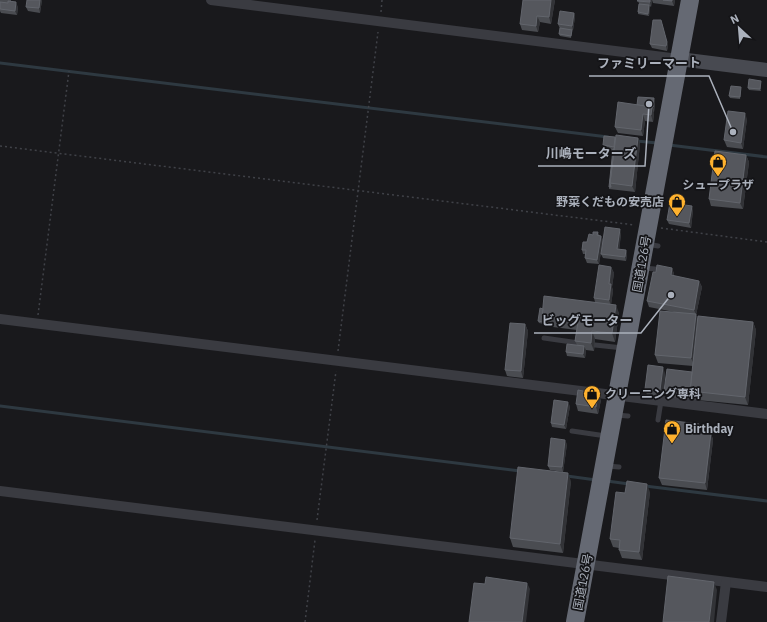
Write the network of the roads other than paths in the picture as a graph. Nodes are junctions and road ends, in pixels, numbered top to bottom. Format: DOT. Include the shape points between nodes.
graph roads {
  1 [pos="212,0"];
  2 [pos="690,0"];
  3 [pos="679,59"];
  4 [pos="767,70"];
  5 [pos="0,319"];
  6 [pos="544,338"];
  7 [pos="579,343"];
  8 [pos="595,345"];
  9 [pos="626,348"];
  10 [pos="617,396"];
  11 [pos="661,401"];
  12 [pos="767,414"];
  13 [pos="658,420"];
  14 [pos="614,422"];
  15 [pos="572,431"];
  16 [pos="0,491"];
  17 [pos="587,564"];
  18 [pos="726,582"];
  19 [pos="767,587"];
  20 [pos="575,622"];
  21 [pos="721,622"];
  1 -- 3 [label="street"];
  2 -- 3 [label="highway, 国道126号"];
  3 -- 4 [label="street"];
  3 -- 9 [label="highway, 国道126号" via="648,268"];
  5 -- 10 [label="street"];
  6 -- 7 [label="lane"];
  8 -- 9 [label="lane"];
  9 -- 10 [label="highway, 国道126号"];
  10 -- 11 [label="street"];
  10 -- 14 [label="highway, 国道126号"];
  11 -- 12 [label="street"];
  11 -- 13 [label="lane"];
  14 -- 15 [label="lane"];
  14 -- 17 [label="highway, 国道126号" via="612,466"];
  16 -- 17 [label="street"];
  17 -- 18 [label="street"];
  17 -- 20 [label="highway, 国道126号"];
  18 -- 19 [label="street"];
  18 -- 21 [label="street"];
}
